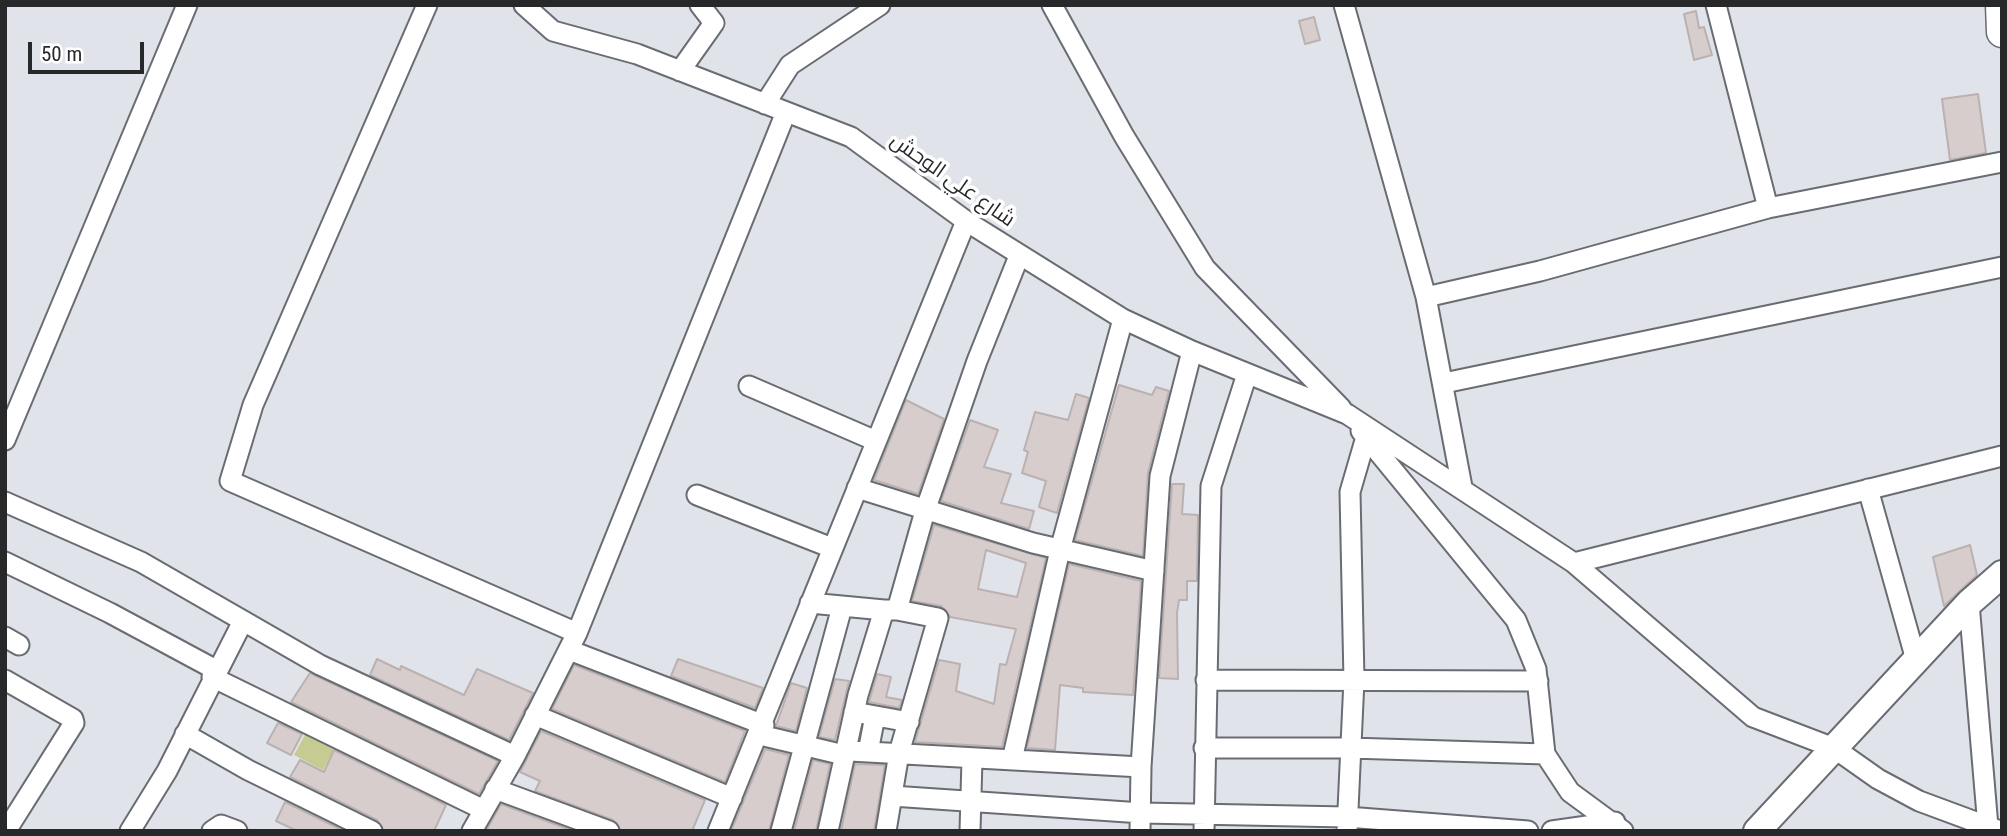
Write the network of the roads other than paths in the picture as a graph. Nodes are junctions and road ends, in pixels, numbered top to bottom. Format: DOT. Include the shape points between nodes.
graph roads {
  1 [pos="187,5"];
  2 [pos="427,5"];
  3 [pos="524,5"];
  4 [pos="701,5"];
  5 [pos="880,5"];
  6 [pos="1052,5"];
  7 [pos="1344,5"];
  8 [pos="1716,5"];
  9 [pos="2001,5"];
  10 [pos="2002,32"];
  11 [pos="680,71"];
  12 [pos="765,104"];
  13 [pos="786,112"];
  14 [pos="2002,162"];
  15 [pos="1768,208"];
  16 [pos="966,221"];
  17 [pos="1019,256"];
  18 [pos="2002,267"];
  19 [pos="1426,297"];
  20 [pos="1123,319"];
  21 [pos="1192,351"];
  22 [pos="1247,374"];
  23 [pos="1444,383"];
  24 [pos="749,386"];
  25 [pos="1347,414"];
  26 [pos="1366,437"];
  27 [pos="5,440"];
  28 [pos="876,441"];
  29 [pos="2002,456"];
  30 [pos="1461,487"];
  31 [pos="857,488"];
  32 [pos="1868,488"];
  33 [pos="697,495"];
  34 [pos="5,502"];
  35 [pos="925,511"];
  36 [pos="832,548"];
  37 [pos="1060,550"];
  38 [pos="5,562"];
  39 [pos="1574,563"];
  40 [pos="1154,571"];
  41 [pos="2002,574"];
  42 [pos="810,603"];
  43 [pos="1969,603"];
  44 [pos="842,607"];
  45 [pos="891,610"];
  46 [pos="243,621"];
  47 [pos="573,641"];
  48 [pos="1916,660"];
  49 [pos="214,674"];
  50 [pos="5,680"];
  51 [pos="1206,680"];
  52 [pos="1354,680"];
  53 [pos="1538,681"];
  54 [pos="854,712"];
  55 [pos="536,715"];
  56 [pos="875,716"];
  57 [pos="909,722"];
  58 [pos="762,730"];
  59 [pos="185,734"];
  60 [pos="804,747"];
  61 [pos="1204,748"];
  62 [pos="1350,748"];
  63 [pos="1833,748"];
  64 [pos="868,752"];
  65 [pos="899,753"];
  66 [pos="1545,754"];
  67 [pos="844,755"];
  68 [pos="515,756"];
  69 [pos="972,759"];
  70 [pos="1012,760"];
  71 [pos="1141,767"];
  72 [pos="495,789"];
  73 [pos="892,796"];
  74 [pos="732,798"];
  75 [pos="970,802"];
  76 [pos="484,810"];
  77 [pos="1141,822"];
  78 [pos="1204,822"];
  79 [pos="1347,824"];
  80 [pos="1619,827"];
  81 [pos="1994,829"];
  82 [pos="6,831"];
  83 [pos="130,831"];
  84 [pos="212,831"];
  85 [pos="237,831"];
  86 [pos="372,831"];
  87 [pos="472,831"];
  88 [pos="609,831"];
  89 [pos="719,831"];
  90 [pos="781,831"];
  91 [pos="828,831"];
  92 [pos="886,831"];
  93 [pos="970,831"];
  94 [pos="1528,831"];
  95 [pos="1552,831"];
  96 [pos="1757,831"];
  1 -- 27 [label="street"];
  2 -- 47 [label="street" via="253,405 230,481"];
  3 -- 11 [label="street, شارع علي الوحش" via="553,31"];
  4 -- 11 [label="street" via="713,28"];
  5 -- 12 [label="street" via="790,65"];
  6 -- 25 [label="street" via="1124,136 1205,268"];
  7 -- 19 [label="street"];
  8 -- 15 [label="street"];
  9 -- 10 [label="main road"];
  11 -- 12 [label="street, شارع علي الوحش"];
  12 -- 13 [label="street, شارع علي الوحش"];
  13 -- 16 [label="street, شارع علي الوحش" via="851,137"];
  13 -- 47 [label="street"];
  14 -- 15 [label="street"];
  15 -- 19 [label="street" via="1540,271"];
  16 -- 17 [label="street, شارع علي الوحش"];
  16 -- 28 [label="street"];
  17 -- 20 [label="street, شارع علي الوحش"];
  17 -- 35 [label="street"];
  18 -- 23 [label="street"];
  19 -- 23 [label="street"];
  20 -- 21 [label="street, شارع علي الوحش"];
  20 -- 37 [label="street"];
  21 -- 22 [label="street, شارع علي الوحش"];
  21 -- 40 [label="street" via="1160,476"];
  22 -- 25 [label="street, شارع علي الوحش"];
  22 -- 51 [label="street" via="1211,486"];
  23 -- 30 [label="street"];
  24 -- 28 [label="street"];
  25 -- 26 [label="street"];
  25 -- 30 [label="street"];
  26 -- 52 [label="street" via="1350,492"];
  26 -- 53 [label="street" via="1516,620"];
  28 -- 31 [label="street"];
  29 -- 32 [label="street"];
  30 -- 39 [label="street"];
  31 -- 35 [label="street"];
  31 -- 36 [label="street"];
  32 -- 39 [label="street"];
  32 -- 48 [label="street"];
  33 -- 36 [label="street"];
  34 -- 46 [label="street" via="141,562"];
  35 -- 37 [label="street"];
  35 -- 45 [label="street"];
  36 -- 42 [label="street"];
  37 -- 40 [label="street"];
  37 -- 70 [label="street"];
  38 -- 49 [label="street" via="110,613"];
  39 -- 63 [label="street" via="1753,717"];
  40 -- 71 [label="street"];
  41 -- 43 [label="main road"];
  42 -- 44 [label="street"];
  42 -- 58 [label="street"];
  43 -- 48 [label="main road"];
  43 -- 81 [label="street"];
  44 -- 45 [label="street"];
  44 -- 60 [label="street"];
  45 -- 54 [label="street"];
  45 -- 57 [label="street" via="938,618"];
  46 -- 49 [label="street"];
  46 -- 68 [label="street" via="320,665"];
  47 -- 55 [label="street"];
  47 -- 58 [label="street"];
  48 -- 63 [label="main road"];
  49 -- 59 [label="street"];
  49 -- 76 [label="street"];
  50 -- 82 [label="street" via="74,723"];
  51 -- 52 [label="street"];
  51 -- 61 [label="street"];
  52 -- 53 [label="street"];
  52 -- 62 [label="street"];
  53 -- 66 [label="street"];
  54 -- 56 [label="street"];
  54 -- 67 [label="street"];
  55 -- 68 [label="street"];
  55 -- 74 [label="street"];
  56 -- 57 [label="street"];
  56 -- 64 [label="street"];
  57 -- 65 [label="street"];
  58 -- 60 [label="street"];
  58 -- 74 [label="street"];
  59 -- 83 [label="street"];
  59 -- 86 [label="street"];
  60 -- 67 [label="street"];
  60 -- 90 [label="street"];
  61 -- 62 [label="street"];
  61 -- 78 [label="street"];
  62 -- 66 [label="street"];
  62 -- 79 [label="street"];
  63 -- 81 [label="street" via="1919,801"];
  63 -- 96 [label="main road"];
  64 -- 65 [label="street"];
  64 -- 67 [label="street"];
  65 -- 69 [label="street"];
  65 -- 73 [label="street"];
  66 -- 80 [label="street" via="1570,792"];
  67 -- 91 [label="street"];
  68 -- 72 [label="street"];
  69 -- 70 [label="street"];
  69 -- 75 [label="street"];
  70 -- 71 [label="street"];
  71 -- 77 [label="street"];
  72 -- 76 [label="street"];
  72 -- 88 [label="street"];
  73 -- 75 [label="street"];
  73 -- 92 [label="street"];
  74 -- 89 [label="street"];
  75 -- 77 [label="street"];
  75 -- 93 [label="street"];
  76 -- 87 [label="street"];
  77 -- 78 [label="street"];
  78 -- 79 [label="street"];
  79 -- 94 [label="street"];
  80 -- 95 [label="street"];
  84 -- 85 [label="street" via="221,825"];
}
